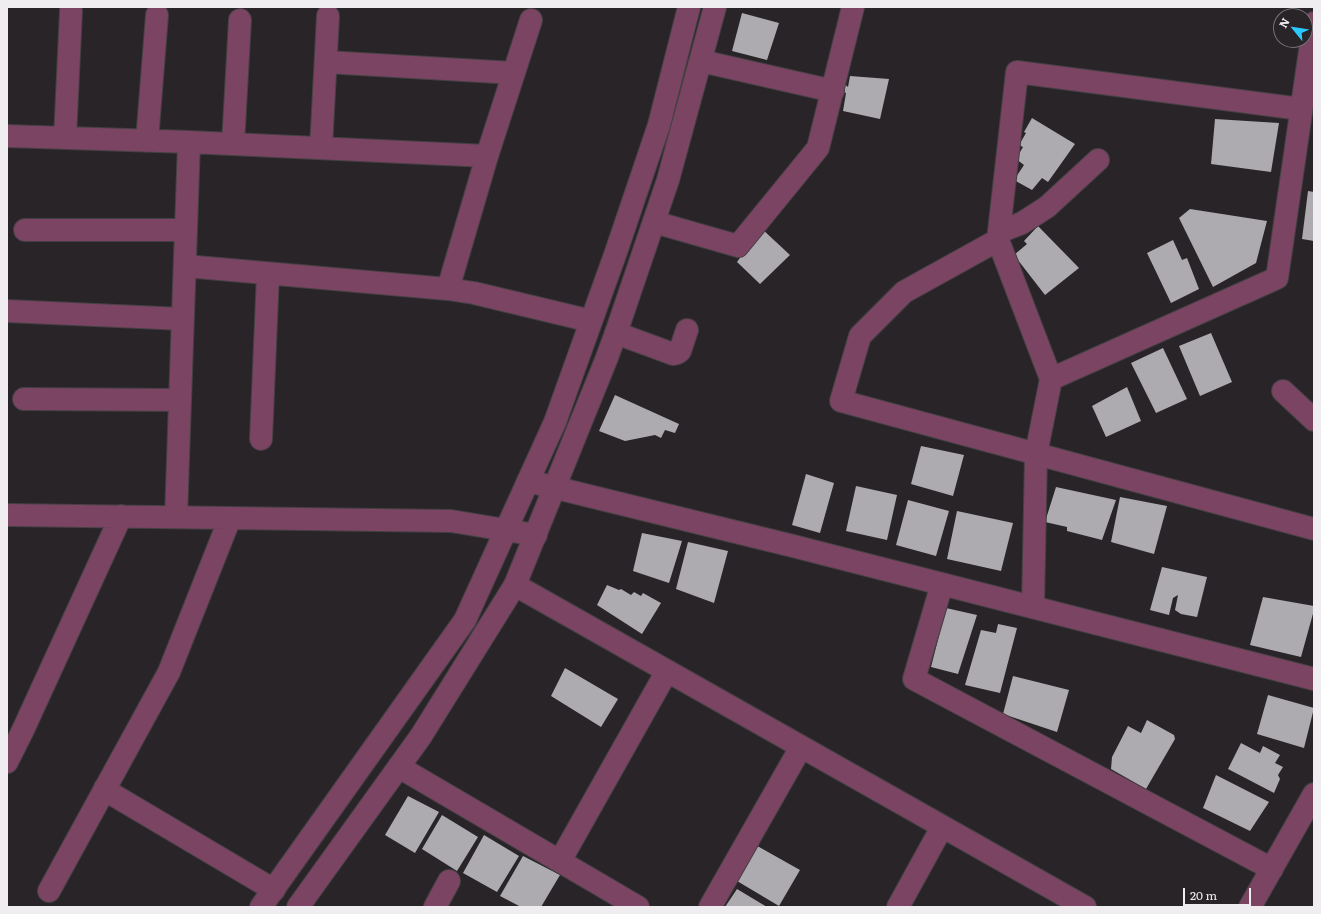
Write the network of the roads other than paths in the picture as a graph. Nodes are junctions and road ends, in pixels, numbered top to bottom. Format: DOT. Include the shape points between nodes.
graph roads {
  1 [pos="689,7"];
  2 [pos="715,7"];
  3 [pos="853,7"];
  4 [pos="71,11"];
  5 [pos="157,15"];
  6 [pos="328,16"];
  7 [pos="240,20"];
  8 [pos="531,20"];
  9 [pos="1314,23"];
  10 [pos="701,61"];
  11 [pos="326,62"];
  12 [pos="514,73"];
  13 [pos="833,91"];
  14 [pos="1301,109"];
  15 [pos="7,136"];
  16 [pos="65,138"];
  17 [pos="147,141"];
  18 [pos="189,142"];
  19 [pos="233,144"];
  20 [pos="321,148"];
  21 [pos="487,156"];
  22 [pos="1098,160"];
  23 [pos="654,222"];
  24 [pos="25,230"];
  25 [pos="186,230"];
  26 [pos="999,236"];
  27 [pos="185,266"];
  28 [pos="268,274"];
  29 [pos="448,289"];
  30 [pos="7,311"];
  31 [pos="183,319"];
  32 [pos="591,321"];
  33 [pos="687,330"];
  34 [pos="616,333"];
  35 [pos="1051,379"];
  36 [pos="1283,391"];
  37 [pos="24,399"];
  38 [pos="180,400"];
  39 [pos="1314,420"];
  40 [pos="261,439"];
  41 [pos="1036,454"];
  42 [pos="528,481"];
  43 [pos="555,487"];
  44 [pos="7,515"];
  45 [pos="120,516"];
  46 [pos="176,517"];
  47 [pos="230,518"];
  48 [pos="1314,529"];
  49 [pos="506,530"];
  50 [pos="536,535"];
  51 [pos="942,584"];
  52 [pos="515,585"];
  53 [pos="1033,607"];
  54 [pos="667,671"];
  55 [pos="1314,679"];
  56 [pos="801,746"];
  57 [pos="7,762"];
  58 [pos="399,767"];
  59 [pos="105,789"];
  60 [pos="1314,794"];
  61 [pos="942,827"];
  62 [pos="560,861"];
  63 [pos="1272,869"];
  64 [pos="449,881"];
  65 [pos="48,890"];
  66 [pos="268,898"];
  67 [pos="298,907"];
  68 [pos="434,907"];
  69 [pos="638,907"];
  70 [pos="710,907"];
  71 [pos="898,907"];
  72 [pos="1085,907"];
  73 [pos="1250,907"];
  1 -- 32 [label="street" via="659,125"];
  2 -- 10 [label="street"];
  3 -- 13 [label="street"];
  4 -- 16 [label="street"];
  5 -- 17 [label="street"];
  6 -- 11 [label="street"];
  7 -- 19 [label="street"];
  8 -- 12 [label="street"];
  9 -- 14 [label="street"];
  10 -- 13 [label="street"];
  10 -- 23 [label="street"];
  11 -- 12 [label="street"];
  11 -- 20 [label="street"];
  12 -- 21 [label="street"];
  13 -- 23 [label="street" via="818,148 738,246"];
  14 -- 26 [label="street" via="1017,72"];
  14 -- 35 [label="street" via="1277,278"];
  15 -- 16 [label="street"];
  16 -- 17 [label="street"];
  17 -- 18 [label="street"];
  18 -- 19 [label="street"];
  18 -- 25 [label="street"];
  19 -- 20 [label="street"];
  20 -- 21 [label="street"];
  21 -- 29 [label="street"];
  22 -- 26 [label="street" via="1047,207"];
  23 -- 34 [label="street"];
  24 -- 25 [label="street"];
  25 -- 27 [label="street"];
  26 -- 35 [label="street"];
  26 -- 41 [label="street" via="904,292 860,336 841,401"];
  27 -- 28 [label="street"];
  27 -- 31 [label="street"];
  28 -- 29 [label="street"];
  28 -- 40 [label="street"];
  29 -- 32 [label="street"];
  30 -- 31 [label="street"];
  31 -- 38 [label="street"];
  32 -- 42 [label="street" via="555,422"];
  33 -- 34 [label="street" via="680,351 673,354"];
  34 -- 43 [label="street"];
  35 -- 41 [label="street"];
  36 -- 39 [label="street"];
  37 -- 38 [label="street"];
  38 -- 46 [label="street"];
  41 -- 48 [label="street"];
  41 -- 53 [label="street"];
  42 -- 43 [label="street"];
  42 -- 49 [label="street"];
  43 -- 50 [label="street"];
  43 -- 51 [label="street"];
  44 -- 45 [label="street"];
  45 -- 46 [label="street"];
  45 -- 57 [label="street"];
  46 -- 47 [label="street"];
  47 -- 49 [label="street" via="451,521"];
  47 -- 59 [label="street" via="169,672"];
  49 -- 50 [label="street"];
  49 -- 66 [label="street" via="465,620"];
  50 -- 52 [label="street"];
  51 -- 53 [label="street"];
  51 -- 63 [label="street" via="914,679"];
  52 -- 54 [label="street"];
  52 -- 58 [label="street"];
  53 -- 55 [label="street"];
  54 -- 56 [label="street"];
  54 -- 62 [label="street"];
  56 -- 61 [label="street"];
  56 -- 70 [label="street"];
  58 -- 62 [label="street"];
  58 -- 67 [label="street"];
  59 -- 65 [label="street"];
  59 -- 66 [label="street"];
  60 -- 63 [label="street"];
  61 -- 71 [label="street"];
  61 -- 72 [label="street"];
  62 -- 69 [label="street"];
  63 -- 73 [label="street"];
  64 -- 68 [label="street"];
}
